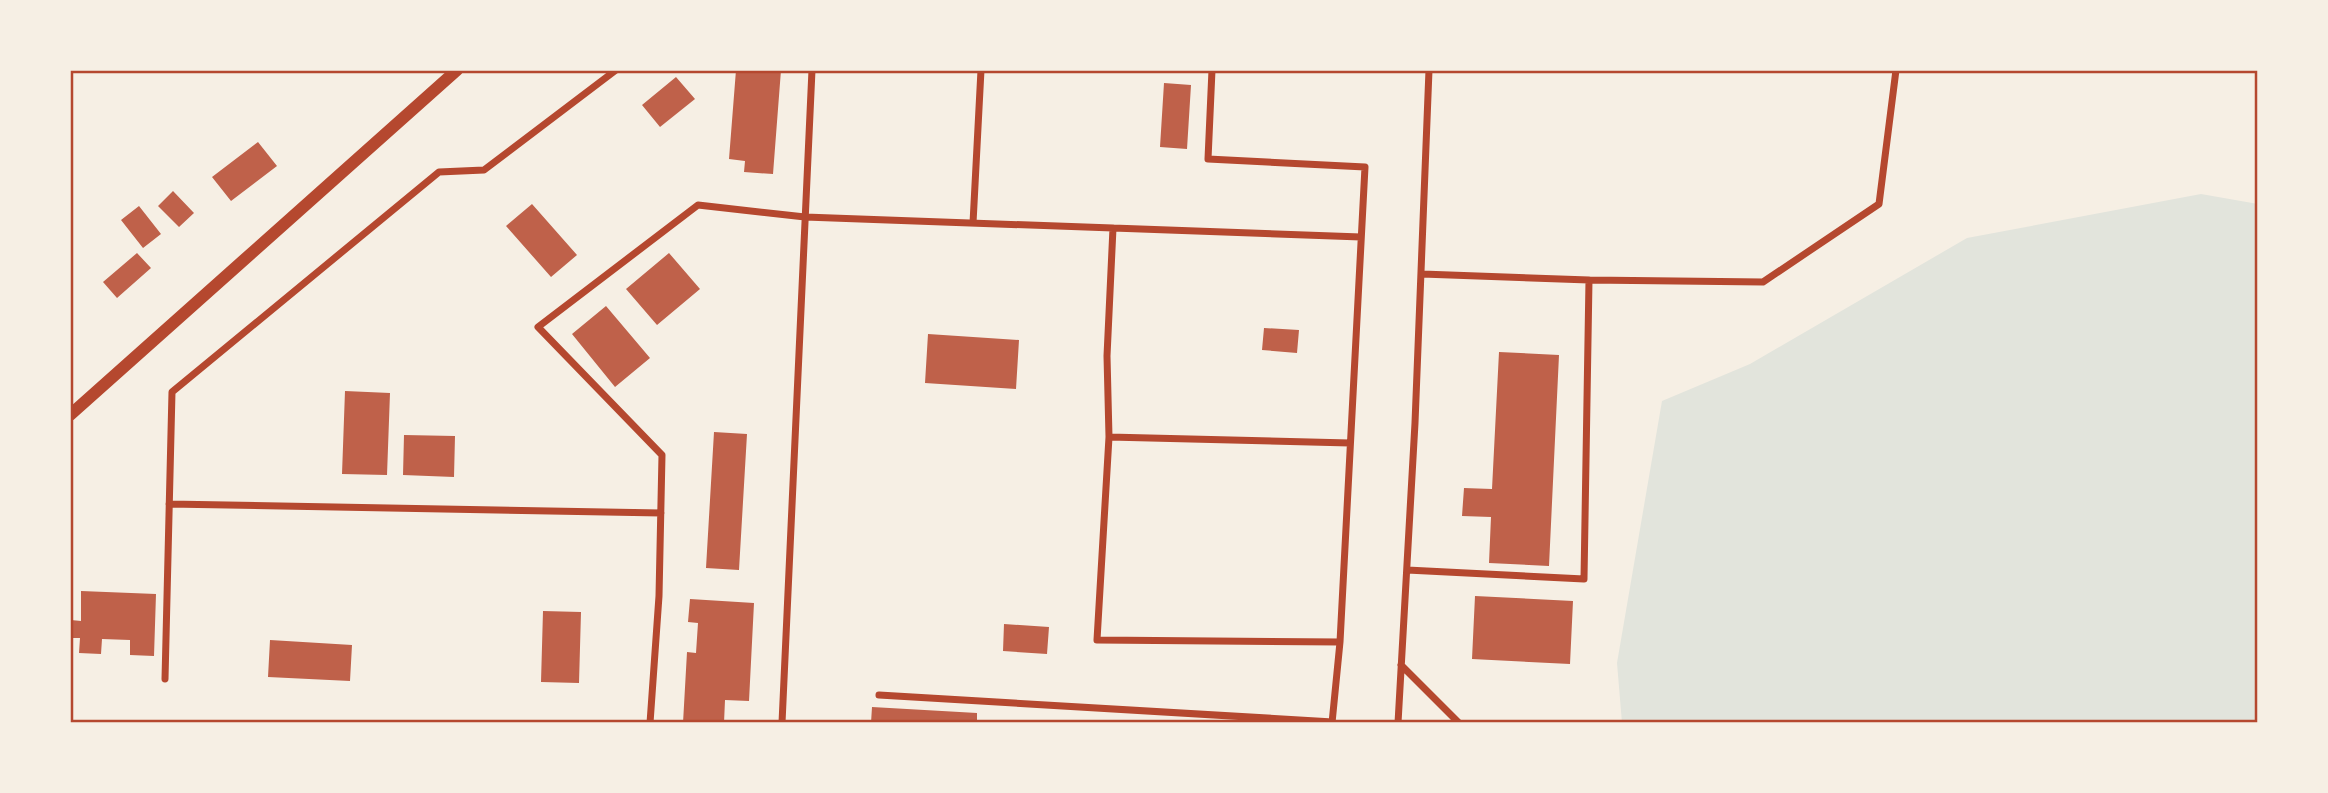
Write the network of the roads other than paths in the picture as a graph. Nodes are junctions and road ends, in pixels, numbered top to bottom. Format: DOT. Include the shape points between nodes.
graph roads {
  1 [pos="616,70"];
  2 [pos="812,70"];
  3 [pos="981,70"];
  4 [pos="1212,70"];
  5 [pos="1429,70"];
  6 [pos="1896,70"];
  7 [pos="453,71"];
  8 [pos="805,217"];
  9 [pos="973,223"];
  10 [pos="1113,228"];
  11 [pos="1361,237"];
  12 [pos="1422,274"];
  13 [pos="1589,280"];
  14 [pos="70,415"];
  15 [pos="1110,437"];
  16 [pos="1350,443"];
  17 [pos="169,504"];
  18 [pos="660,513"];
  19 [pos="1407,570"];
  20 [pos="1340,642"];
  21 [pos="1401,664"];
  22 [pos="165,679"];
  23 [pos="879,695"];
  24 [pos="650,723"];
  25 [pos="782,723"];
  26 [pos="1332,723"];
  27 [pos="1398,723"];
  28 [pos="1459,723"];
  1 -- 17 [label="street" via="484,170 439,172 172,393"];
  2 -- 8 [label="street"];
  3 -- 9 [label="street"];
  4 -- 11 [label="street" via="1208,159 1365,167"];
  5 -- 12 [label="street"];
  6 -- 13 [label="street" via="1879,204 1763,282"];
  7 -- 14 [label="street"];
  8 -- 9 [label="street"];
  8 -- 18 [label="street" via="698,205 538,327 662,455"];
  8 -- 25 [label="street"];
  9 -- 10 [label="street"];
  10 -- 11 [label="street"];
  10 -- 15 [label="street" via="1107,356"];
  11 -- 16 [label="street"];
  12 -- 13 [label="street"];
  12 -- 19 [label="street"];
  13 -- 19 [label="street" via="1584,579"];
  15 -- 16 [label="street"];
  15 -- 20 [label="street" via="1097,640"];
  16 -- 20 [label="street"];
  17 -- 18 [label="street"];
  17 -- 22 [label="street"];
  18 -- 24 [label="street"];
  19 -- 21 [label="street"];
  20 -- 26 [label="street"];
  21 -- 27 [label="street"];
  21 -- 28 [label="street"];
  23 -- 26 [label="street"];
}
